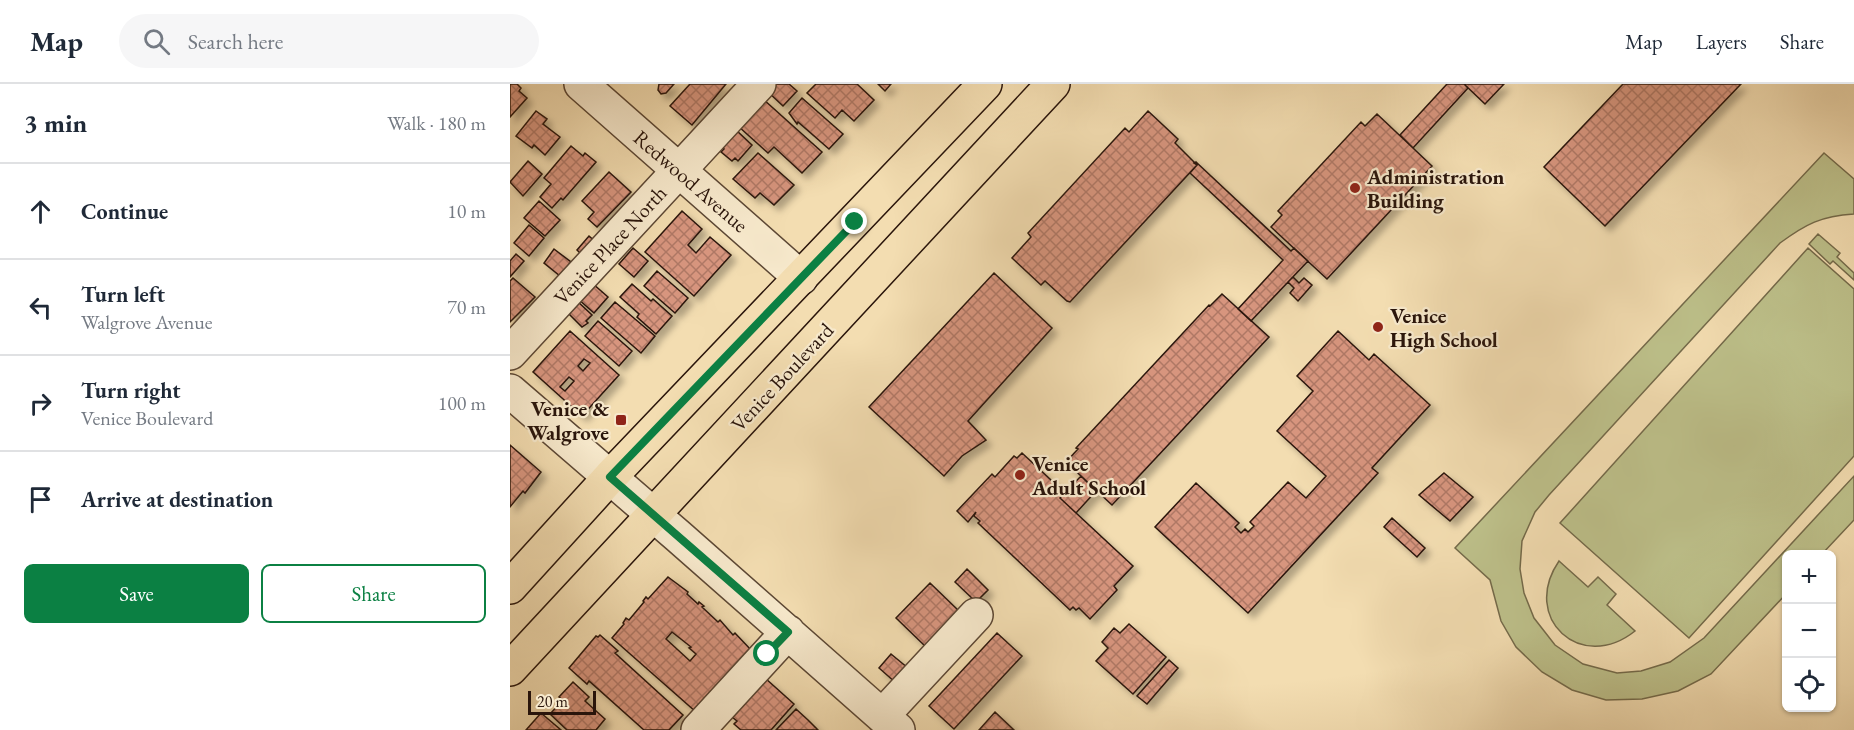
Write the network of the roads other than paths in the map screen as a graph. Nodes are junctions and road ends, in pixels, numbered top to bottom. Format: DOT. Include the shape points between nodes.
graph roads {
  1 [pos="581,84"];
  2 [pos="759,84"];
  3 [pos="985,84"];
  4 [pos="1053,84"];
  5 [pos="679,170"];
  6 [pos="801,278"];
  7 [pos="510,353"];
  8 [pos="510,391"];
  9 [pos="610,477"];
  10 [pos="653,515"];
  11 [pos="510,587"];
  12 [pos="976,615"];
  13 [pos="788,632"];
  14 [pos="510,669"];
  15 [pos="890,723"];
  16 [pos="698,730"];
  1 -- 5 [label="street, Redwood Avenue"];
  2 -- 5 [label="street, Venice Place North"];
  3 -- 6 [label="main road"];
  4 -- 10 [label="main road, Venice Boulevard"];
  5 -- 6 [label="street, Redwood Avenue"];
  5 -- 7 [label="street, Venice Place North"];
  6 -- 9 [label="main road"];
  8 -- 9 [label="street"];
  9 -- 10 [label="street"];
  9 -- 11 [label="main road"];
  10 -- 13 [label="street"];
  10 -- 14 [label="main road, Venice Boulevard"];
  12 -- 15 [label="street"];
  13 -- 15 [label="street"];
  13 -- 16 [label="street"];
}
